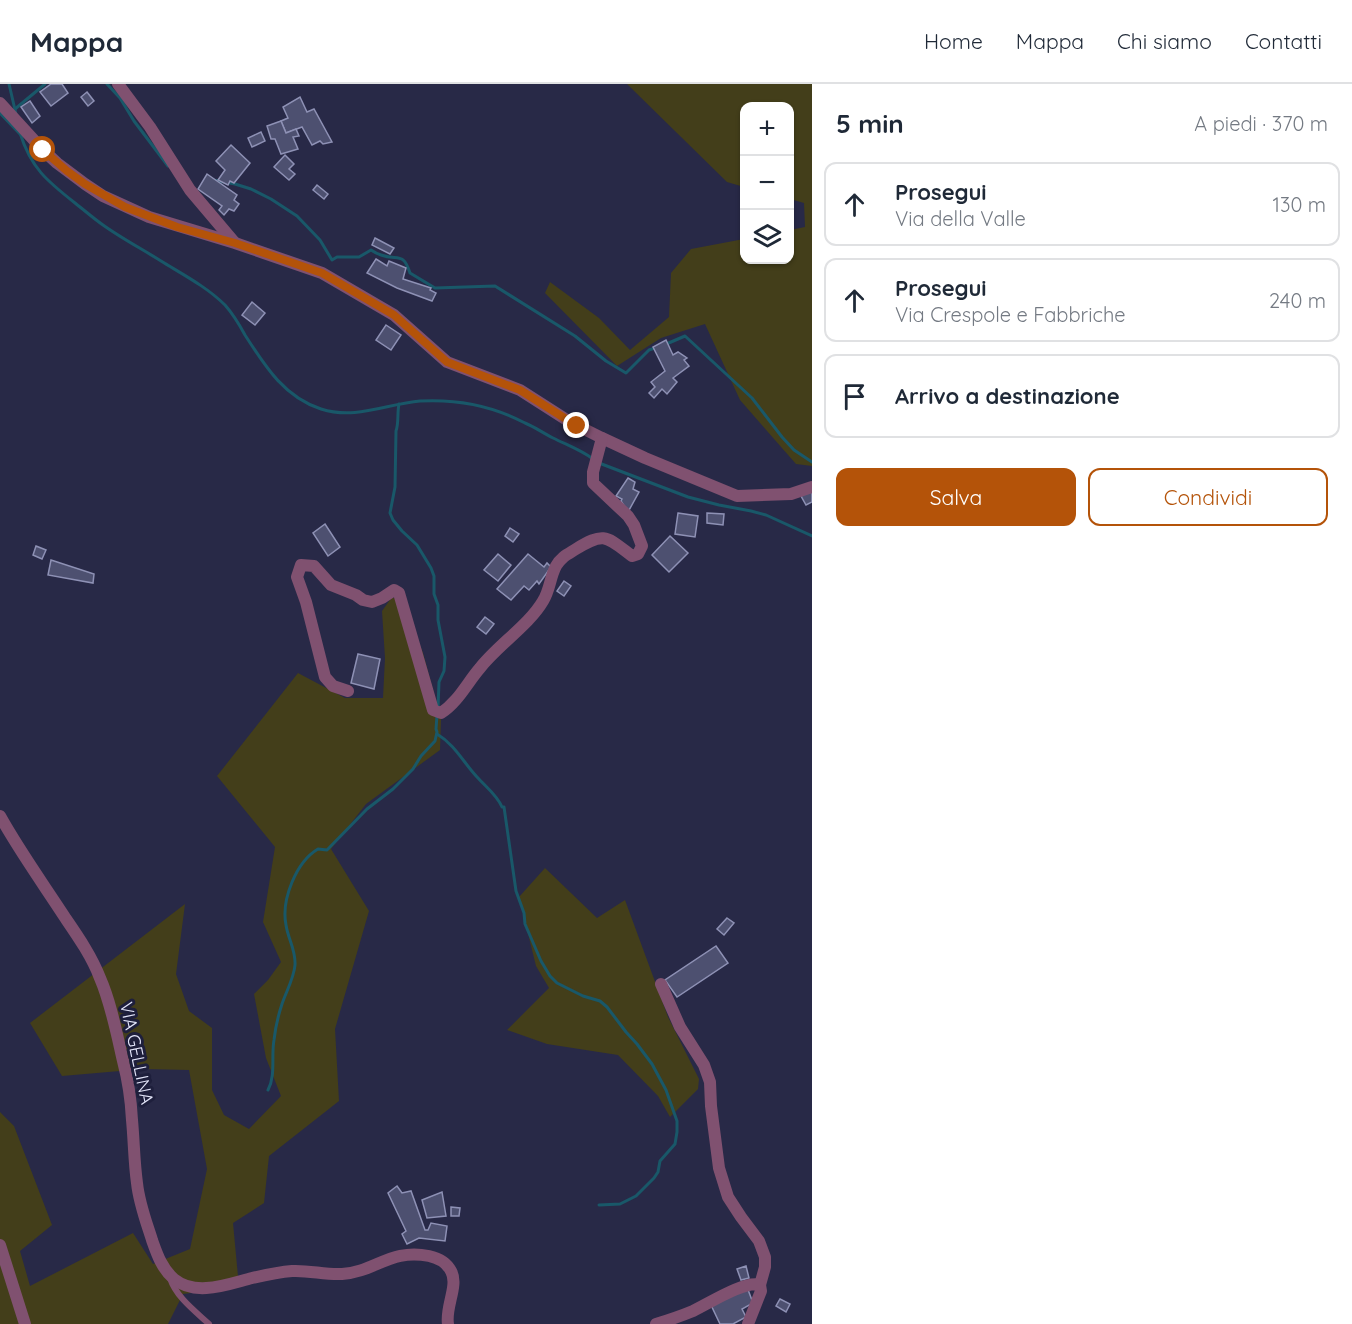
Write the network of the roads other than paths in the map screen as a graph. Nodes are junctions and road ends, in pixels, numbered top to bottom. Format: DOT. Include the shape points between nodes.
graph roads {
  1 [pos="118,84"];
  2 [pos="0,103"];
  3 [pos="235,243"];
  4 [pos="601,442"];
  5 [pos="812,487"];
  6 [pos="348,691"];
  7 [pos="0,816"];
  8 [pos="661,984"];
  9 [pos="0,1245"];
  10 [pos="169,1275"];
  11 [pos="760,1285"];
  12 [pos="25,1324"];
  13 [pos="209,1324"];
  14 [pos="448,1324"];
  15 [pos="656,1324"];
  16 [pos="748,1324"];
  1 -- 3 [label="street" via="190,190"];
  2 -- 3 [label="street" via="57,163 103,196 149,217"];
  3 -- 4 [label="street" via="322,273 394,315 447,362 520,390"];
  4 -- 5 [label="street" via="737,496 791,494"];
  4 -- 6 [label="street" via="592,479 634,525 642,546 638,554 632,556 614,542 595,538 564,556 556,566 543,601 441,713 433,710 399,593 394,590 372,602 363,600 331,585 314,566 301,565 297,577 325,677 333,686"];
  7 -- 10 [label="street, VIA GELLINA" via="82,943 101,980 128,1084 142,1208 158,1257"];
  8 -- 11 [label="street" via="710,1082 719,1168 728,1197 759,1241 765,1257"];
  9 -- 12 [label="street"];
  10 -- 13 [label="lane" via="185,1301"];
  10 -- 14 [label="street" via="183,1286 222,1286 297,1271 344,1274 392,1257 420,1254 444,1262 453,1275"];
  11 -- 15 [label="street" via="749,1284 694,1311"];
  11 -- 16 [label="street"];
}
